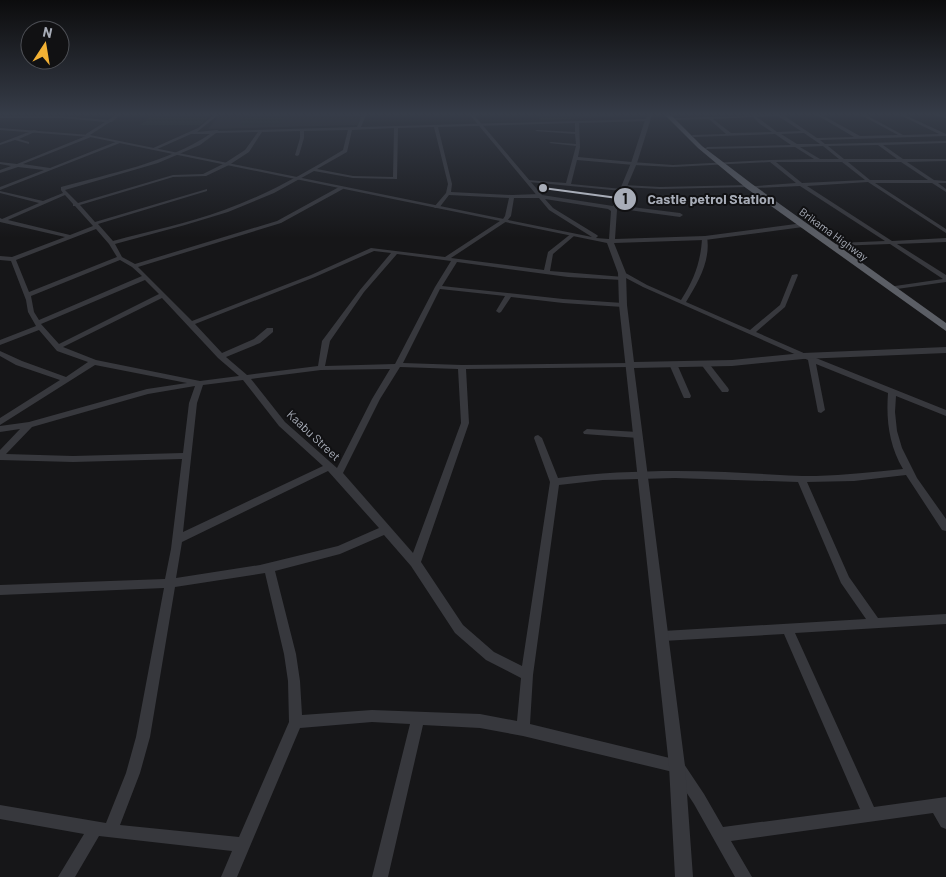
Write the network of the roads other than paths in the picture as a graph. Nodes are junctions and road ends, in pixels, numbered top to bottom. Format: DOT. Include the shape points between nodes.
graph roads {
  1 [pos="39,156"];
  2 [pos="85,156"];
  3 [pos="170,156"];
  4 [pos="185,156"];
  5 [pos="239,156"];
  6 [pos="337,156"];
  7 [pos="395,156"];
  8 [pos="443,156"];
  9 [pos="507,156"];
  10 [pos="636,156"];
  11 [pos="714,156"];
  12 [pos="715,156"];
  13 [pos="811,156"];
  14 [pos="838,156"];
  15 [pos="895,156"];
  16 [pos="575,158"];
  17 [pos="946,160"];
  18 [pos="770,161"];
  19 [pos="819,161"];
  20 [pos="844,161"];
  21 [pos="902,161"];
  22 [pos="0,163"];
  23 [pos="634,163"];
  24 [pos="722,163"];
  25 [pos="19,164"];
  26 [pos="227,164"];
  27 [pos="51,170"];
  28 [pos="314,170"];
  29 [pos="0,172"];
  30 [pos="298,178"];
  31 [pos="528,181"];
  32 [pos="869,181"];
  33 [pos="930,182"];
  34 [pos="946,182"];
  35 [pos="800,183"];
  36 [pos="568,185"];
  37 [pos="752,186"];
  38 [pos="341,188"];
  39 [pos="623,188"];
  40 [pos="205,190"];
  41 [pos="0,191"];
  42 [pos="946,191"];
  43 [pos="64,192"];
  44 [pos="448,192"];
  45 [pos="539,196"];
  46 [pos="512,197"];
  47 [pos="45,202"];
  48 [pos="74,205"];
  49 [pos="437,207"];
  50 [pos="615,208"];
  51 [pos="680,215"];
  52 [pos="505,220"];
  53 [pos="1,221"];
  54 [pos="94,225"];
  55 [pos="803,226"];
  56 [pos="946,231"];
  57 [pos="572,235"];
  58 [pos="71,237"];
  59 [pos="705,238"];
  60 [pos="946,240"];
  61 [pos="608,241"];
  62 [pos="112,243"];
  63 [pos="890,243"];
  64 [pos="837,245"];
  65 [pos="395,252"];
  66 [pos="0,258"];
  67 [pos="13,258"];
  68 [pos="120,258"];
  69 [pos="447,258"];
  70 [pos="455,260"];
  71 [pos="134,266"];
  72 [pos="547,272"];
  73 [pos="795,275"];
  74 [pos="622,276"];
  75 [pos="146,277"];
  76 [pos="946,279"];
  77 [pos="438,287"];
  78 [pos="897,287"];
  79 [pos="26,295"];
  80 [pos="163,295"];
  81 [pos="508,295"];
  82 [pos="683,302"];
  83 [pos="623,305"];
  84 [pos="499,311"];
  85 [pos="946,322"];
  86 [pos="190,324"];
  87 [pos="38,325"];
  88 [pos="946,328"];
  89 [pos="270,330"];
  90 [pos="752,332"];
  91 [pos="0,343"];
  92 [pos="58,346"];
  93 [pos="946,350"];
  94 [pos="0,353"];
  95 [pos="221,356"];
  96 [pos="807,358"];
  97 [pos="94,362"];
  98 [pos="704,363"];
  99 [pos="673,364"];
  100 [pos="630,365"];
  101 [pos="396,366"];
  102 [pos="462,367"];
  103 [pos="321,368"];
  104 [pos="246,378"];
  105 [pos="65,379"];
  106 [pos="200,383"];
  107 [pos="725,390"];
  108 [pos="892,392"];
  109 [pos="687,396"];
  110 [pos="821,410"];
  111 [pos="946,414"];
  112 [pos="0,422"];
  113 [pos="29,425"];
  114 [pos="0,429"];
  115 [pos="587,432"];
  116 [pos="638,435"];
  117 [pos="538,438"];
  118 [pos="0,456"];
  119 [pos="188,456"];
  120 [pos="330,466"];
  121 [pos="907,472"];
  122 [pos="642,473"];
  123 [pos="338,474"];
  124 [pos="801,479"];
  125 [pos="555,482"];
  126 [pos="946,527"];
  127 [pos="385,530"];
  128 [pos="177,540"];
  129 [pos="415,563"];
  130 [pos="269,568"];
  131 [pos="170,583"];
  132 [pos="1,592"];
  133 [pos="946,619"];
  134 [pos="876,624"];
  135 [pos="788,630"];
  136 [pos="662,636"];
  137 [pos="527,675"];
  138 [pos="418,718"];
  139 [pos="296,722"];
  140 [pos="523,729"];
  141 [pos="677,766"];
  142 [pos="941,805"];
  143 [pos="0,812"];
  144 [pos="870,815"];
  145 [pos="946,822"];
  146 [pos="102,830"];
  147 [pos="719,835"];
  148 [pos="242,846"];
  149 [pos="66,877"];
  150 [pos="229,877"];
  151 [pos="380,877"];
  152 [pos="684,877"];
  153 [pos="744,877"];
  1 -- 25 [label="street"];
  2 -- 27 [label="street"];
  3 -- 43 [label="street" via="63,188"];
  4 -- 26 [label="street"];
  5 -- 26 [label="street"];
  6 -- 28 [label="street"];
  7 -- 28 [label="street" via="395,178 353,178"];
  8 -- 44 [label="street" via="450,184"];
  9 -- 31 [label="street"];
  10 -- 23 [label="street"];
  11 -- 24 [label="highway, Brikama Highway"];
  12 -- 24 [label="highway, Brikama Highway"];
  13 -- 19 [label="street"];
  14 -- 20 [label="street"];
  15 -- 21 [label="street"];
  16 -- 23 [label="street"];
  16 -- 36 [label="street"];
  17 -- 21 [label="street"];
  18 -- 19 [label="street"];
  18 -- 24 [label="street"];
  18 -- 35 [label="street"];
  19 -- 20 [label="street"];
  20 -- 21 [label="street"];
  20 -- 32 [label="street"];
  21 -- 33 [label="street"];
  22 -- 25 [label="street"];
  23 -- 24 [label="street" via="673,166"];
  23 -- 39 [label="street"];
  24 -- 37 [label="highway, Brikama Highway"];
  25 -- 27 [label="street"];
  25 -- 29 [label="street"];
  26 -- 30 [label="street"];
  26 -- 48 [label="street" via="204,175 174,176"];
  27 -- 41 [label="street"];
  28 -- 30 [label="street"];
  30 -- 38 [label="street"];
  30 -- 62 [label="street" via="225,212"];
  31 -- 36 [label="street"];
  31 -- 45 [label="street"];
  32 -- 33 [label="street"];
  32 -- 35 [label="street"];
  32 -- 56 [label="street"];
  33 -- 34 [label="street"];
  33 -- 42 [label="street"];
  35 -- 37 [label="street"];
  35 -- 63 [label="street"];
  36 -- 39 [label="street"];
  37 -- 39 [label="street"];
  37 -- 55 [label="highway, Brikama Highway"];
  37 -- 64 [label="highway, Brikama Highway"];
  38 -- 49 [label="street"];
  38 -- 71 [label="street" via="279,222"];
  39 -- 50 [label="street"];
  40 -- 54 [label="street"];
  41 -- 47 [label="street"];
  43 -- 47 [label="street"];
  43 -- 48 [label="street"];
  44 -- 46 [label="street"];
  44 -- 49 [label="street"];
  45 -- 46 [label="street"];
  45 -- 50 [label="street"];
  45 -- 61 [label="street" via="562,217"];
  46 -- 52 [label="street"];
  47 -- 53 [label="street"];
  48 -- 54 [label="street"];
  49 -- 52 [label="street"];
  50 -- 51 [label="street"];
  50 -- 61 [label="street"];
  52 -- 57 [label="street"];
  52 -- 69 [label="street"];
  53 -- 58 [label="street"];
  54 -- 58 [label="street"];
  54 -- 62 [label="street"];
  55 -- 59 [label="street"];
  55 -- 88 [label="highway, Brikama Highway"];
  57 -- 61 [label="street"];
  57 -- 72 [label="street" via="550,254"];
  58 -- 67 [label="street"];
  59 -- 61 [label="street"];
  59 -- 82 [label="street" via="703,265"];
  60 -- 63 [label="street"];
  61 -- 74 [label="street"];
  62 -- 68 [label="street"];
  63 -- 64 [label="street"];
  63 -- 76 [label="street"];
  64 -- 78 [label="highway, Brikama Highway"];
  65 -- 69 [label="street"];
  65 -- 86 [label="street" via="373,249"];
  65 -- 103 [label="street" via="326,341"];
  66 -- 67 [label="street"];
  67 -- 79 [label="street"];
  68 -- 71 [label="street, Kaabu Street"];
  68 -- 79 [label="street"];
  69 -- 70 [label="street"];
  70 -- 72 [label="street"];
  70 -- 77 [label="street"];
  71 -- 75 [label="street, Kaabu Street"];
  72 -- 74 [label="street" via="585,277"];
  73 -- 90 [label="street" via="784,306"];
  74 -- 82 [label="street"];
  74 -- 83 [label="street"];
  75 -- 80 [label="street, Kaabu Street"];
  75 -- 87 [label="street"];
  76 -- 78 [label="street"];
  77 -- 81 [label="street"];
  77 -- 101 [label="street"];
  78 -- 85 [label="highway, Brikama Highway"];
  79 -- 87 [label="street"];
  80 -- 86 [label="street, Kaabu Street"];
  80 -- 92 [label="street"];
  81 -- 83 [label="street"];
  81 -- 84 [label="street"];
  82 -- 90 [label="street"];
  83 -- 100 [label="street"];
  86 -- 95 [label="street, Kaabu Street"];
  87 -- 91 [label="street"];
  87 -- 92 [label="street"];
  89 -- 95 [label="street" via="257,341"];
  90 -- 96 [label="street"];
  92 -- 97 [label="street"];
  93 -- 96 [label="street"];
  94 -- 105 [label="street"];
  95 -- 104 [label="street, Kaabu Street"];
  96 -- 98 [label="street"];
  96 -- 108 [label="street"];
  96 -- 110 [label="street"];
  97 -- 105 [label="street"];
  97 -- 106 [label="street"];
  98 -- 99 [label="street"];
  98 -- 107 [label="street"];
  99 -- 100 [label="street"];
  99 -- 109 [label="street"];
  100 -- 102 [label="street"];
  100 -- 116 [label="street"];
  101 -- 102 [label="street"];
  101 -- 103 [label="street"];
  101 -- 123 [label="street"];
  102 -- 129 [label="street" via="465,423"];
  103 -- 104 [label="street"];
  104 -- 106 [label="street"];
  104 -- 120 [label="street, Kaabu Street" via="282,424"];
  105 -- 112 [label="street"];
  106 -- 113 [label="street" via="147,392"];
  106 -- 119 [label="street" via="193,403"];
  108 -- 111 [label="street"];
  108 -- 121 [label="street" via="893,436"];
  113 -- 114 [label="street"];
  113 -- 118 [label="street"];
  115 -- 116 [label="street"];
  116 -- 122 [label="street"];
  117 -- 125 [label="street"];
  118 -- 119 [label="street" via="73,459"];
  119 -- 128 [label="street"];
  120 -- 123 [label="street, Kaabu Street"];
  120 -- 128 [label="street"];
  121 -- 124 [label="street"];
  121 -- 126 [label="street"];
  122 -- 124 [label="street"];
  122 -- 125 [label="street"];
  122 -- 136 [label="street"];
  123 -- 127 [label="street, Kaabu Street"];
  124 -- 134 [label="street" via="845,580"];
  125 -- 137 [label="street"];
  127 -- 129 [label="street, Kaabu Street"];
  127 -- 130 [label="street" via="340,550"];
  128 -- 131 [label="street"];
  129 -- 137 [label="street, Kaabu Street" via="459,629 490,656"];
  130 -- 131 [label="street"];
  130 -- 139 [label="street" via="290,654"];
  131 -- 132 [label="street"];
  131 -- 146 [label="street" via="143,737 132,773"];
  133 -- 134 [label="street"];
  134 -- 135 [label="street"];
  135 -- 136 [label="street"];
  135 -- 144 [label="street"];
  136 -- 141 [label="street"];
  137 -- 140 [label="street"];
  138 -- 139 [label="street" via="372,716"];
  138 -- 140 [label="street" via="480,721"];
  138 -- 151 [label="street"];
  139 -- 148 [label="street"];
  140 -- 141 [label="street"];
  141 -- 147 [label="street"];
  141 -- 152 [label="street"];
  142 -- 144 [label="street"];
  142 -- 145 [label="street"];
  143 -- 146 [label="street"];
  144 -- 147 [label="street"];
  146 -- 148 [label="street"];
  146 -- 149 [label="street"];
  147 -- 153 [label="street"];
  148 -- 150 [label="street"];
}
